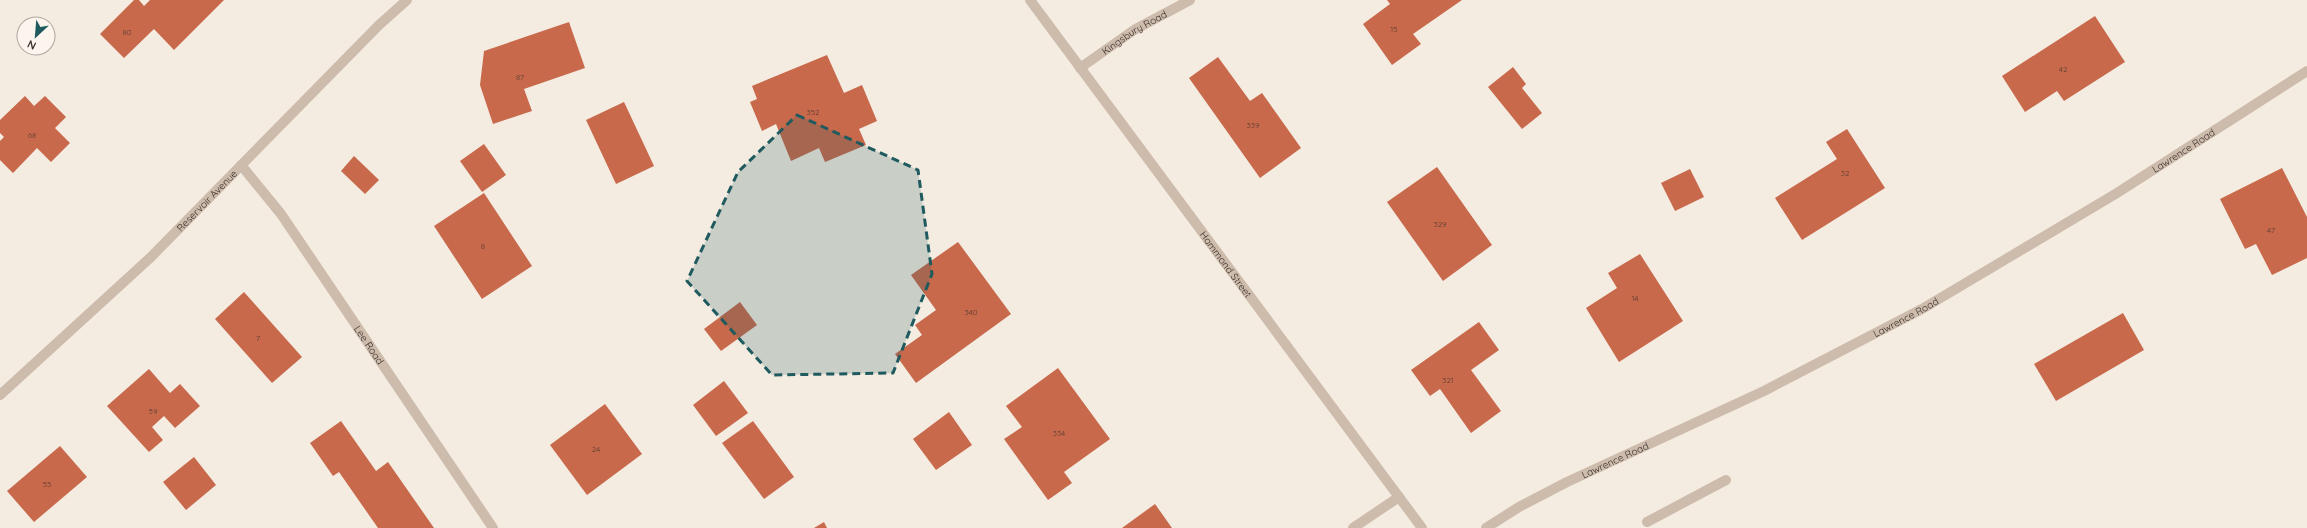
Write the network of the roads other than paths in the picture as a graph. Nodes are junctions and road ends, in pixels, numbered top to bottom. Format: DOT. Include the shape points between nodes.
graph roads {
  1 [pos="407,0"];
  2 [pos="1030,0"];
  3 [pos="1190,0"];
  4 [pos="1080,68"];
  5 [pos="2307,72"];
  6 [pos="241,165"];
  7 [pos="0,395"];
  8 [pos="1726,480"];
  9 [pos="1399,497"];
  10 [pos="1647,522"];
  11 [pos="493,528"];
  12 [pos="1353,528"];
  13 [pos="1422,528"];
  14 [pos="1486,528"];
  1 -- 6 [label="street, Reservoir Avenue" via="379,25"];
  2 -- 4 [label="street, Hammond Street"];
  3 -- 4 [label="street, Kingsbury Road" via="1134,30"];
  4 -- 9 [label="street, Hammond Street"];
  5 -- 14 [label="street, Lawrence Road" via="2117,193 1922,309 1764,391 1567,482"];
  6 -- 7 [label="street, Reservoir Avenue" via="151,257"];
  6 -- 11 [label="street, Lee Road" via="281,214"];
  8 -- 10 [label="street"];
  9 -- 12 [label="street"];
  9 -- 13 [label="street, Hammond Street"];
}
